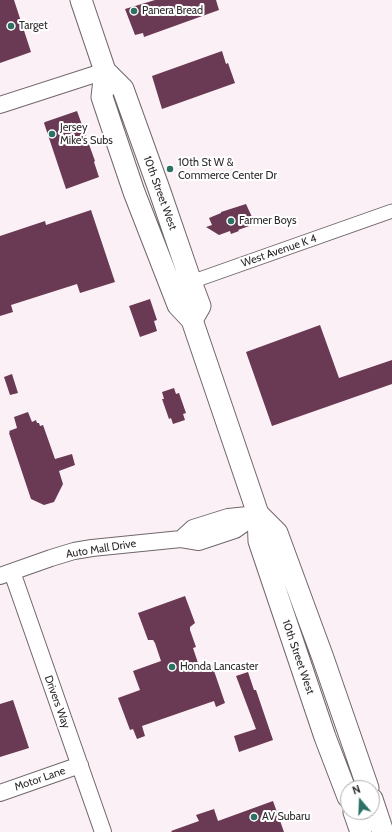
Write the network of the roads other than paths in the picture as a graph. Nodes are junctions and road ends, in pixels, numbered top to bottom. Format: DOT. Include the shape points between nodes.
graph roads {
  1 [pos="81,0"];
  2 [pos="105,71"];
  3 [pos="0,105"];
  4 [pos="128,173"];
  5 [pos="392,211"];
  6 [pos="191,282"];
  7 [pos="178,305"];
  8 [pos="192,320"];
  9 [pos="258,514"];
  10 [pos="6,574"];
  11 [pos="292,638"];
  12 [pos="347,730"];
  13 [pos="325,737"];
  14 [pos="80,765"];
  15 [pos="341,780"];
  16 [pos="355,780"];
  17 [pos="365,780"];
  18 [pos="0,793"];
  19 [pos="357,820"];
  20 [pos="102,832"];
  21 [pos="361,832"];
  1 -- 2 [label="main road, 10th Street West"];
  2 -- 3 [label="street"];
  2 -- 4 [label="main road, 10th Street West" via="102,97"];
  2 -- 6 [label="main road, 10th Street West" via="123,89"];
  4 -- 6 [label="main road" via="144,191 174,268 181,277"];
  4 -- 7 [label="main road, 10th Street West"];
  5 -- 6 [label="street, West Avenue K 4"];
  6 -- 7 [label="street"];
  6 -- 8 [label="main road, 10th Street West" via="200,306"];
  7 -- 8 [label="main road, 10th Street West"];
  8 -- 9 [label="main road, 10th Street West"];
  9 -- 10 [label="street, Auto Mall Drive" via="228,517 193,528 181,539 74,551"];
  9 -- 11 [label="main road, 10th Street West" via="259,541"];
  9 -- 12 [label="main road, 10th Street West" via="277,533"];
  10 -- 14 [label="street, Drivers Way"];
  11 -- 12 [label="main road" via="310,660 328,710"];
  11 -- 13 [label="main road, 10th Street West"];
  12 -- 17 [label="main road, 10th Street West"];
  13 -- 15 [label="main road, 10th Street West"];
  13 -- 16 [label="main road" via="339,746"];
  14 -- 18 [label="street, Motor Lane"];
  14 -- 20 [label="street, Drivers Way"];
  19 -- 21 [label="main road"];
}
